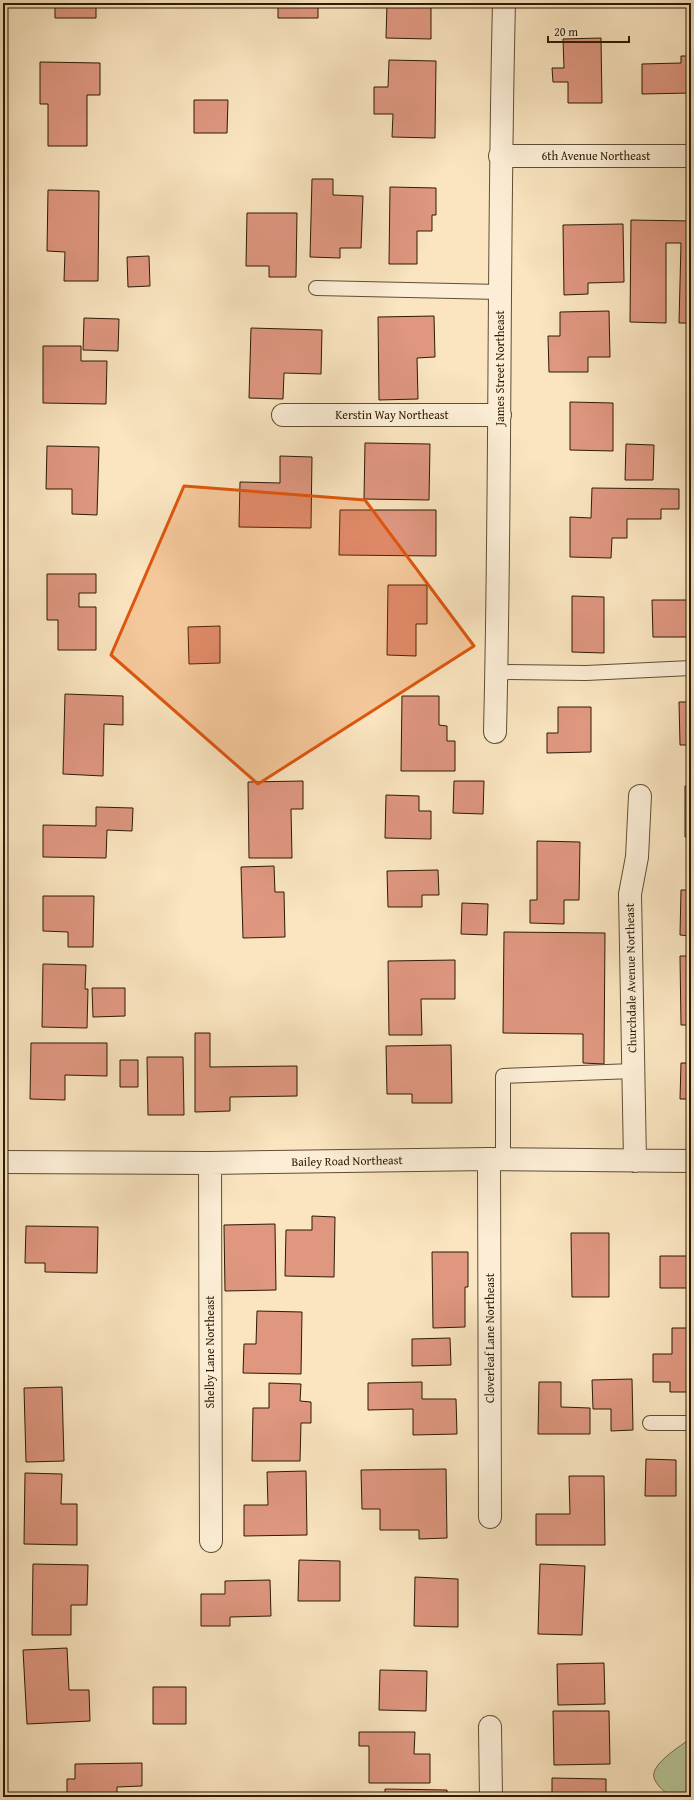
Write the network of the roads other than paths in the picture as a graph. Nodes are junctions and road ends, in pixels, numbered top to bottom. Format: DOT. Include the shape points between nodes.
graph roads {
  1 [pos="504,3"];
  2 [pos="500,156"];
  3 [pos="691,156"];
  4 [pos="316,288"];
  5 [pos="500,292"];
  6 [pos="283,415"];
  7 [pos="500,415"];
  8 [pos="691,668"];
  9 [pos="497,672"];
  10 [pos="495,732"];
  11 [pos="640,796"];
  12 [pos="632,1071"];
  13 [pos="496,1160"];
  14 [pos="635,1161"];
  15 [pos="691,1161"];
  16 [pos="3,1162"];
  17 [pos="210,1163"];
  18 [pos="650,1423"];
  19 [pos="691,1423"];
  20 [pos="490,1517"];
  21 [pos="211,1541"];
  22 [pos="490,1727"];
  23 [pos="491,1797"];
  1 -- 2 [label="street, James Street Northeast"];
  2 -- 3 [label="street, 6th Avenue Northeast"];
  2 -- 5 [label="street, James Street Northeast"];
  4 -- 5 [label="lane"];
  5 -- 7 [label="street, James Street Northeast"];
  6 -- 7 [label="street, Kerstin Way Northeast"];
  7 -- 9 [label="street, James Street Northeast"];
  8 -- 9 [label="lane" via="586,673"];
  9 -- 10 [label="street, James Street Northeast"];
  11 -- 12 [label="street, Churchdale Avenue Northeast" via="638,858 630,894"];
  12 -- 13 [label="lane" via="503,1076"];
  12 -- 14 [label="street, Churchdale Avenue Northeast"];
  13 -- 14 [label="street, Bailey Road Northeast"];
  13 -- 17 [label="street, Bailey Road Northeast"];
  13 -- 20 [label="street, Cloverleaf Lane Northeast"];
  14 -- 15 [label="street, Bailey Road Northeast"];
  16 -- 17 [label="street, Bailey Road Northeast"];
  17 -- 21 [label="street, Shelby Lane Northeast"];
  18 -- 19 [label="lane"];
  22 -- 23 [label="street"];
}
